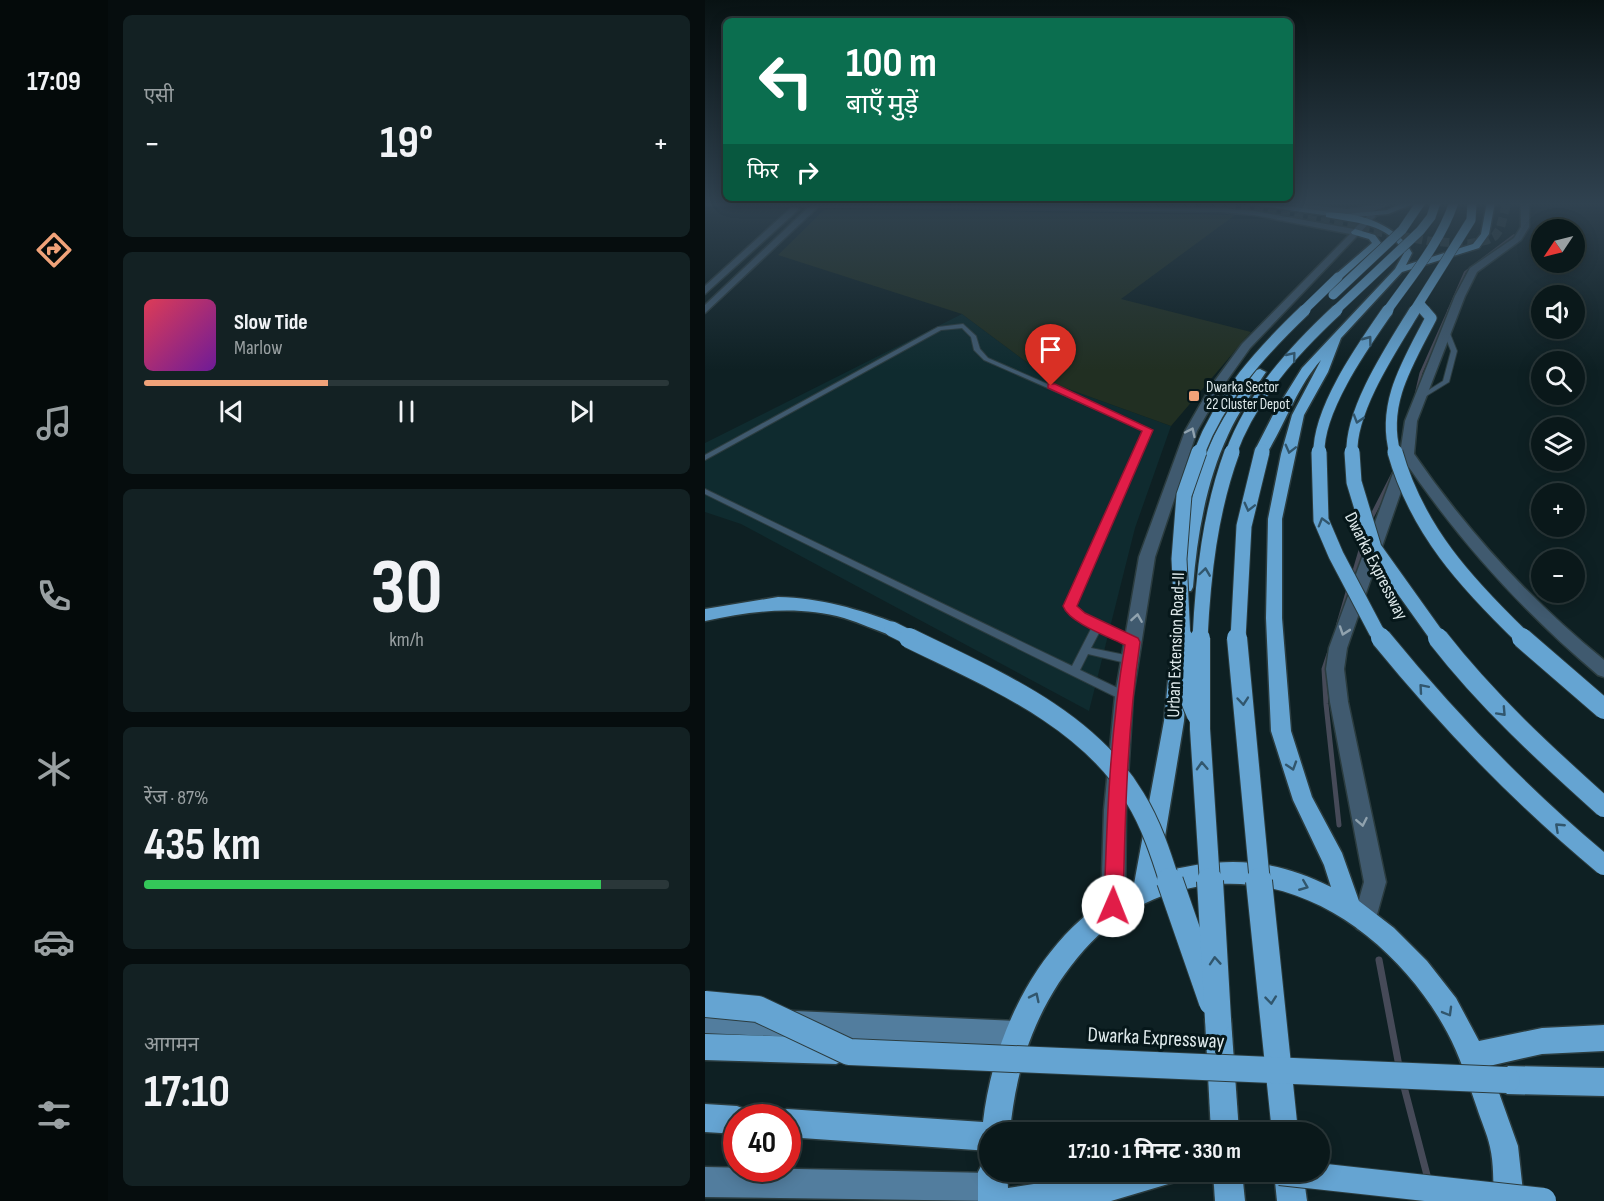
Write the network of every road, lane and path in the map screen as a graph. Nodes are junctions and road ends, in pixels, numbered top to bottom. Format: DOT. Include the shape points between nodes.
graph roads {
  1 [pos="741,258"];
  2 [pos="760,258"];
  3 [pos="1331,258"];
  4 [pos="1361,258"];
  5 [pos="1386,258"];
  6 [pos="1389,258"];
  7 [pos="1399,258"];
  8 [pos="1424,258"];
  9 [pos="1437,258"];
  10 [pos="1448,258"];
  11 [pos="1491,258"];
  12 [pos="1399,270"];
  13 [pos="705,291"];
  14 [pos="1420,304"];
  15 [pos="705,310"];
  16 [pos="1336,337"];
  17 [pos="1407,454"];
  18 [pos="705,458"];
  19 [pos="705,491"];
  20 [pos="705,615"];
  21 [pos="1098,625"];
  22 [pos="1133,642"];
  23 [pos="1085,650"];
  24 [pos="1130,660"];
  25 [pos="1604,670"];
  26 [pos="1074,671"];
  27 [pos="1124,696"];
  28 [pos="1604,709"];
  29 [pos="1200,721"];
  30 [pos="1604,807"];
  31 [pos="1604,865"];
  32 [pos="1145,888"];
  33 [pos="1113,906"];
  34 [pos="1358,915"];
  35 [pos="705,1004"];
  36 [pos="1218,1019"];
  37 [pos="705,1020"];
  38 [pos="1017,1034"];
  39 [pos="1604,1038"];
  40 [pos="705,1047"];
  41 [pos="849,1052"];
  42 [pos="1473,1056"];
  43 [pos="1604,1083"];
  44 [pos="705,1118"];
  45 [pos="723,1119"];
  46 [pos="997,1122"];
  47 [pos="1224,1122"];
  48 [pos="1284,1122"];
  49 [pos="801,1124"];
  50 [pos="979,1136"];
  51 [pos="1330,1178"];
  52 [pos="705,1182"];
  53 [pos="1127,1182"];
  54 [pos="1229,1182"];
  55 [pos="1290,1182"];
  56 [pos="998,1190"];
  57 [pos="1230,1201"];
  58 [pos="1292,1201"];
  59 [pos="1509,1201"];
  60 [pos="1543,1201"];
  1 -- 13 [label="street"];
  2 -- 15 [label="street"];
  22 -- 3 [label="street, one-way" via="1147,557 1191,431 1246,346"];
  4 -- 29 [label="highway, bridge" via="1266,347 1222,405 1184,495 1179,559 1185,687"];
  5 -- 32 [label="highway, bridge" via="1307,319 1260,372 1229,419 1213,457 1187,559 1174,722"];
  29 -- 6 [label="highway, Urban Extension Road-II, one-way, bridge" via="1201,597 1212,520 1232,451 1249,412 1297,350"];
  7 -- 12 [label="highway"];
  31 -- 8 [label="highway, Dwarka Expressway, one-way, bridge" via="1486,757 1423,689 1376,631 1321,520 1319,439 1353,360"];
  9 -- 12 [label="highway"];
  10 -- 14 [label="highway, Dwarka Expressway, bridge"];
  11 -- 17 [label="street" via="1473,270 1460,296 1411,421"];
  12 -- 16 [label="highway"];
  14 -- 28 [label="highway, bridge" via="1431,318 1393,396 1393,452 1403,482 1447,556 1482,598 1543,660"];
  14 -- 30 [label="highway, Dwarka Expressway, one-way, bridge" via="1387,357 1357,418 1352,446 1354,482 1374,548 1464,671 1524,735"];
  16 -- 34 [label="highway, one-way" via="1298,415 1288,454 1275,519 1274,618 1281,731 1303,800"];
  16 -- 48 [label="highway, one-way, bridge" via="1306,370 1280,413 1262,450 1244,526 1237,632"];
  17 -- 25 [label="street" via="1482,555 1574,646"];
  17 -- 34 [label="street, one-way" via="1338,648 1335,669 1375,882"];
  18 -- 21 [label="lane" via="940,328 963,326 986,359 1147,429 1071,602 1074,613"];
  19 -- 26 [label="lane"];
  20 -- 36 [label="highway, bridge" via="747,605 780,603 808,603 854,614 984,676 1078,733 1109,761 1135,797 1162,856"];
  21 -- 22 [label="lane"];
  21 -- 23 [label="lane"];
  22 -- 24 [label="street"];
  23 -- 24 [label="lane"];
  23 -- 26 [label="lane"];
  24 -- 27 [label="street"];
  26 -- 27 [label="lane"];
  27 -- 33 [label="street" via="1115,810"];
  36 -- 29 [label="highway, Urban Extension Road-II, one-way, bridge"];
  32 -- 33 [label="highway"];
  32 -- 34 [label="highway, one-way" via="1196,873 1249,872 1302,884"];
  38 -- 33 [label="highway, one-way" via="1043,981 1076,939"];
  34 -- 42 [label="highway, one-way" via="1396,945 1438,995"];
  35 -- 41 [label="highway, bridge" via="758,1009"];
  36 -- 47 [label="highway, Urban Extension Road-II"];
  37 -- 38 [label="main road"];
  38 -- 46 [label="highway"];
  39 -- 42 [label="highway" via="1542,1041"];
  40 -- 41 [label="highway, Dwarka Expressway"];
  41 -- 43 [label="highway, Dwarka Expressway, bridge" via="1351,1076"];
  42 -- 59 [label="highway" via="1505,1149"];
  44 -- 45 [label="highway"];
  49 -- 50 [label="highway"];
  51 -- 60 [label="highway, bridge"];
  52 -- 56 [label="main road"];
  53 -- 56 [label="highway" via="1093,1191"];
  54 -- 57 [label="highway"];
  55 -- 58 [label="highway"];
}
